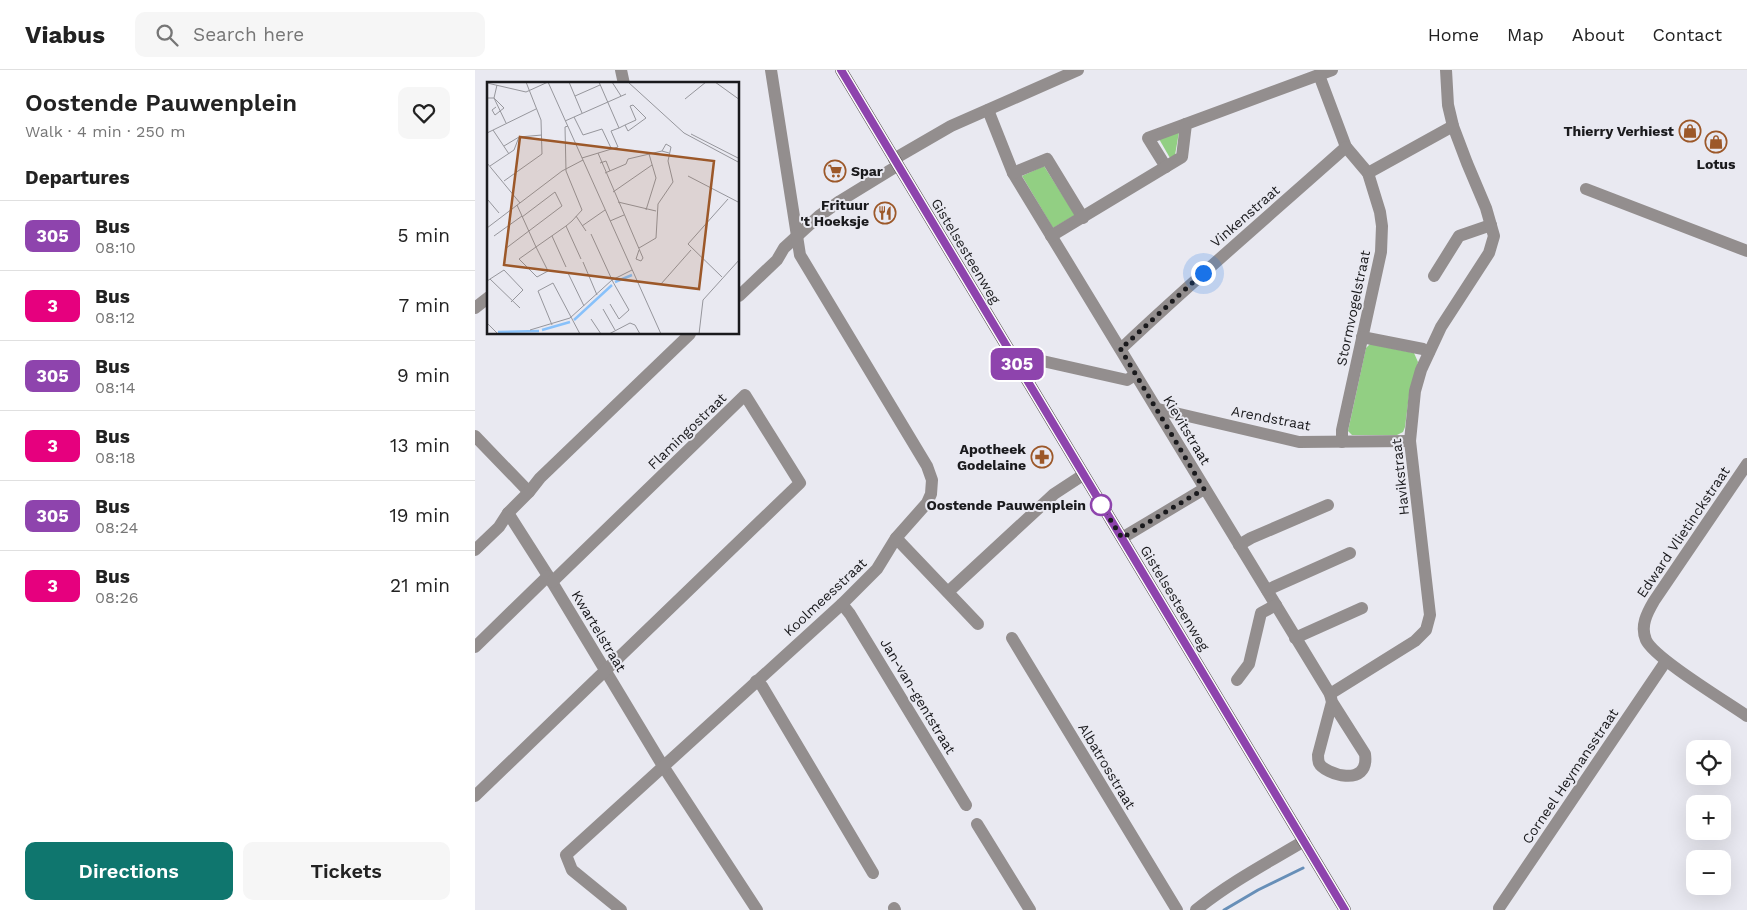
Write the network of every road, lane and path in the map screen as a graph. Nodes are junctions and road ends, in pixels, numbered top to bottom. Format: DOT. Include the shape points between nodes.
graph roads {
  1 [pos="771,70"];
  2 [pos="841,70"];
  3 [pos="1332,70"];
  4 [pos="1446,70"];
  5 [pos="1073,71"];
  6 [pos="1319,74"];
  7 [pos="988,110"];
  8 [pos="1186,124"];
  9 [pos="1453,126"];
  10 [pos="1346,147"];
  11 [pos="896,162"];
  12 [pos="1166,167"];
  13 [pos="1013,173"];
  14 [pos="1369,173"];
  15 [pos="1586,190"];
  16 [pos="1083,218"];
  17 [pos="1491,225"];
  18 [pos="798,236"];
  19 [pos="1051,236"];
  20 [pos="785,248"];
  21 [pos="1747,251"];
  22 [pos="1434,276"];
  23 [pos="740,286"];
  24 [pos="740,295"];
  25 [pos="487,299"];
  26 [pos="475,308"];
  27 [pos="689,335"];
  28 [pos="699,335"];
  29 [pos="1362,337"];
  30 [pos="1120,348"];
  31 [pos="1429,352"];
  32 [pos="1038,360"];
  33 [pos="1135,375"];
  34 [pos="1157,409"];
  35 [pos="475,436"];
  36 [pos="1410,441"];
  37 [pos="1342,442"];
  38 [pos="1747,464"];
  39 [pos="1083,475"];
  40 [pos="1204,489"];
  41 [pos="529,492"];
  42 [pos="1328,505"];
  43 [pos="508,513"];
  44 [pos="896,538"];
  45 [pos="1122,538"];
  46 [pos="475,540"];
  47 [pos="1239,545"];
  48 [pos="475,550"];
  49 [pos="1350,553"];
  50 [pos="550,579"];
  51 [pos="1267,590"];
  52 [pos="948,592"];
  53 [pos="842,604"];
  54 [pos="1276,605"];
  55 [pos="1362,608"];
  56 [pos="978,624"];
  57 [pos="1012,638"];
  58 [pos="1295,638"];
  59 [pos="475,647"];
  60 [pos="1666,661"];
  61 [pos="605,672"];
  62 [pos="757,680"];
  63 [pos="1237,680"];
  64 [pos="1331,698"];
  65 [pos="1747,716"];
  66 [pos="663,766"];
  67 [pos="475,796"];
  68 [pos="966,805"];
  69 [pos="977,824"];
  70 [pos="1304,841"];
  71 [pos="873,873"];
  72 [pos="1499,908"];
  73 [pos="621,910"];
  74 [pos="757,910"];
  75 [pos="1029,910"];
  76 [pos="1177,910"];
  77 [pos="1196,910"];
  78 [pos="1345,910"];
  1 -- 18 [label="street, Koolmeesstraat"];
  2 -- 11 [label="main road, Gistelsesteenweg"];
  3 -- 6 [label="street"];
  4 -- 9 [label="street, Havikstraat" via="1447,105"];
  5 -- 7 [label="street"];
  6 -- 8 [label="street"];
  6 -- 10 [label="street, Stormvogelstraat"];
  7 -- 11 [label="street" via="951,126"];
  7 -- 13 [label="street, Kievitstraat"];
  8 -- 12 [label="street" via="1182,157"];
  8 -- 12 [label="street" via="1148,138"];
  9 -- 14 [label="street"];
  9 -- 17 [label="street, Havikstraat"];
  10 -- 14 [label="street, Stormvogelstraat"];
  10 -- 30 [label="street, Vinkenstraat"];
  11 -- 18 [label="street" via="819,216"];
  11 -- 39 [label="main road, Gistelsesteenweg"];
  12 -- 16 [label="street"];
  13 -- 16 [label="street" via="1047,159"];
  13 -- 19 [label="street, Kievitstraat"];
  14 -- 29 [label="street, Stormvogelstraat" via="1380,212 1382,240"];
  15 -- 21 [label="street"];
  16 -- 19 [label="street"];
  17 -- 22 [label="street" via="1459,236"];
  17 -- 31 [label="street, Havikstraat" via="1494,236 1489,253 1441,327"];
  18 -- 20 [label="street"];
  18 -- 44 [label="street, Koolmeesstraat" via="800,255 927,466 932,480 927,502"];
  19 -- 30 [label="street, Kievitstraat"];
  20 -- 23 [label="street"];
  20 -- 24 [label="street" via="777,260"];
  25 -- 26 [label="street"];
  27 -- 41 [label="street"];
  28 -- 41 [label="street" via="547,480"];
  29 -- 31 [label="street"];
  29 -- 37 [label="street, Stormvogelstraat"];
  30 -- 33 [label="street, Kievitstraat"];
  31 -- 36 [label="street, Havikstraat" via="1415,391"];
  32 -- 33 [label="street" via="1127,380"];
  33 -- 34 [label="street, Kievitstraat"];
  34 -- 37 [label="street, Arendstraat" via="1299,442"];
  34 -- 40 [label="street, Kievitstraat"];
  35 -- 41 [label="street"];
  36 -- 37 [label="street, Arendstraat"];
  36 -- 64 [label="street, Havikstraat" via="1430,616 1426,630 1415,641"];
  38 -- 60 [label="street, Edward Vlietinckstraat" via="1646,614 1643,628 1647,640"];
  39 -- 45 [label="main road, Gistelsesteenweg"];
  39 -- 52 [label="street" via="1054,494"];
  40 -- 45 [label="street"];
  40 -- 47 [label="street, Kievitstraat"];
  41 -- 43 [label="street"];
  42 -- 47 [label="street"];
  43 -- 46 [label="street"];
  43 -- 48 [label="street" via="499,527"];
  43 -- 50 [label="street, Kwartelstraat"];
  44 -- 52 [label="street"];
  44 -- 53 [label="street, Koolmeesstraat" via="877,569"];
  45 -- 70 [label="main road, Gistelsesteenweg"];
  47 -- 51 [label="street, Kievitstraat"];
  49 -- 51 [label="street"];
  50 -- 59 [label="street"];
  50 -- 61 [label="street, Kwartelstraat"];
  50 -- 61 [label="street, Flamingostraat" via="745,395 800,483"];
  51 -- 54 [label="street, Kievitstraat"];
  52 -- 56 [label="street"];
  53 -- 62 [label="street, Koolmeesstraat"];
  53 -- 68 [label="street, Jan-van-gentstraat"];
  54 -- 58 [label="street, Kievitstraat"];
  54 -- 63 [label="street" via="1261,613 1249,664"];
  55 -- 58 [label="street"];
  57 -- 76 [label="street, Albatrosstraat"];
  58 -- 64 [label="street, Kievitstraat"];
  60 -- 65 [label="street, Edward Vlietinckstraat"];
  60 -- 72 [label="street, Corneel Heymansstraat"];
  61 -- 66 [label="street, Kwartelstraat"];
  61 -- 67 [label="street"];
  62 -- 66 [label="street, Koolmeesstraat"];
  62 -- 71 [label="street"];
  64 -- 64 [label="street, Kievitstraat" via="1319,763 1325,769 1346,776 1356,775 1363,771 1365,754"];
  66 -- 73 [label="street" via="566,855 572,870"];
  66 -- 74 [label="street, Kwartelstraat"];
  69 -- 75 [label="street"];
  70 -- 77 [label="street"];
  70 -- 78 [label="main road, Gistelsesteenweg"];
}
